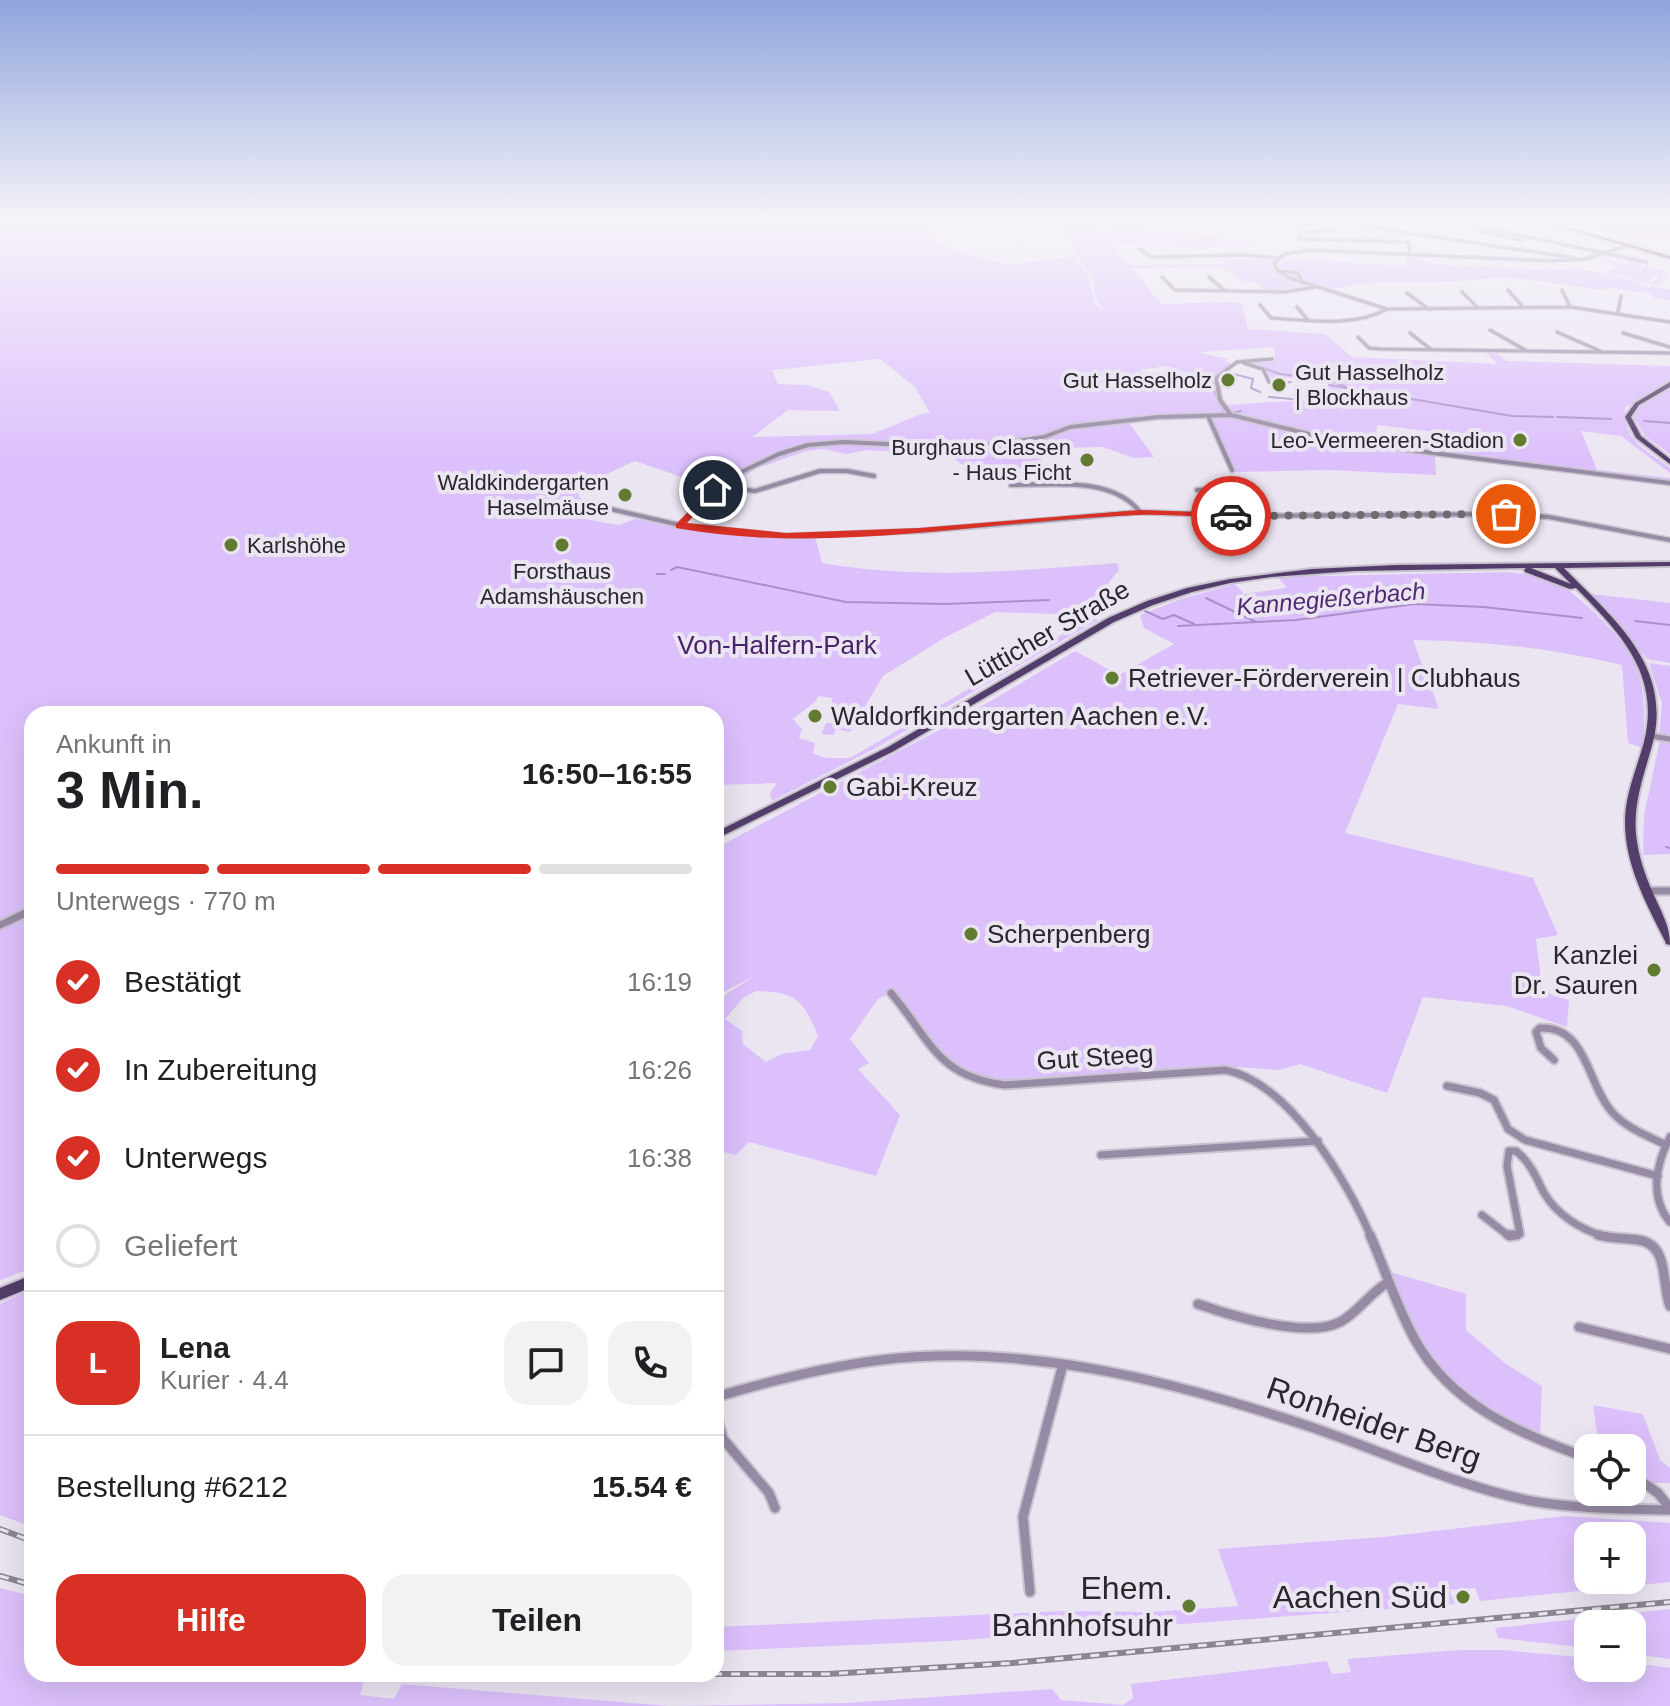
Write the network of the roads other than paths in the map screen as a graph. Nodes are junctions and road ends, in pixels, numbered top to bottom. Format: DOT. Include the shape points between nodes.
graph roads {
  1 [pos="1356,300"];
  2 [pos="1416,300"];
  3 [pos="1468,300"];
  4 [pos="1516,300"];
  5 [pos="1567,300"];
  6 [pos="1620,300"];
  7 [pos="1260,305"];
  8 [pos="1522,306"];
  9 [pos="1297,307"];
  10 [pos="1477,307"];
  11 [pos="1570,307"];
  12 [pos="1387,309"];
  13 [pos="1430,310"];
  14 [pos="1618,312"];
  15 [pos="1307,319"];
  16 [pos="1670,322"];
  17 [pos="1490,330"];
  18 [pos="1557,332"];
  19 [pos="1410,333"];
  20 [pos="1623,333"];
  21 [pos="1358,337"];
  22 [pos="1432,350"];
  23 [pos="1670,350"];
  24 [pos="1527,351"];
  25 [pos="1603,353"];
  26 [pos="1272,359"];
  27 [pos="1237,362"];
  28 [pos="1269,382"];
  29 [pos="1670,384"];
  30 [pos="1231,415"];
  31 [pos="1208,416"];
  32 [pos="1670,461"];
  33 [pos="1232,470"];
  34 [pos="874,476"];
  35 [pos="1670,483"];
  36 [pos="1011,485"];
  37 [pos="718,486"];
  38 [pos="1197,490"];
  39 [pos="567,503"];
  40 [pos="1140,512"];
  41 [pos="1242,516"];
  42 [pos="679,526"];
  43 [pos="1670,540"];
  44 [pos="1670,564"];
  45 [pos="1511,566"];
  46 [pos="1558,566"];
  47 [pos="1589,598"];
  48 [pos="1651,736"];
  49 [pos="1670,739"];
  50 [pos="724,832"];
  51 [pos="1646,891"];
  52 [pos="1670,891"];
  53 [pos="24,914"];
  54 [pos="0,925"];
  55 [pos="1670,941"];
  56 [pos="891,993"];
  57 [pos="1554,1060"];
  58 [pos="1447,1086"];
  59 [pos="1318,1141"];
  60 [pos="1668,1141"];
  61 [pos="1101,1155"];
  62 [pos="1658,1176"];
  63 [pos="1482,1215"];
  64 [pos="1670,1222"];
  65 [pos="1389,1282"];
  66 [pos="24,1284"];
  67 [pos="0,1294"];
  68 [pos="1198,1304"];
  69 [pos="1670,1306"];
  70 [pos="1579,1327"];
  71 [pos="1670,1349"];
  72 [pos="1063,1364"];
  73 [pos="724,1395"];
  74 [pos="724,1440"];
  75 [pos="1574,1453"];
  76 [pos="1646,1485"];
  77 [pos="775,1508"];
  78 [pos="1670,1509"];
  79 [pos="1030,1592"];
  1 -- 12 [label="street"];
  2 -- 13 [label="street"];
  3 -- 10 [label="street"];
  4 -- 8 [label="street"];
  5 -- 11 [label="street"];
  6 -- 14 [label="street"];
  7 -- 15 [label="street" via="1271,318"];
  8 -- 10 [label="street"];
  8 -- 11 [label="street"];
  9 -- 15 [label="street"];
  10 -- 13 [label="street"];
  11 -- 14 [label="street"];
  12 -- 13 [label="street"];
  12 -- 15 [label="street" via="1359,318"];
  14 -- 16 [label="street"];
  17 -- 24 [label="street"];
  18 -- 25 [label="street"];
  19 -- 22 [label="street"];
  20 -- 23 [label="street"];
  21 -- 22 [label="street" via="1369,348"];
  22 -- 24 [label="street"];
  23 -- 25 [label="street"];
  24 -- 25 [label="street"];
  26 -- 27 [label="street"];
  27 -- 28 [label="street" via="1263,369"];
  27 -- 30 [label="street" via="1214,382"];
  29 -- 32 [label="main road" via="1637,404 1628,417 1638,437"];
  30 -- 31 [label="street"];
  30 -- 35 [label="street" via="1338,441"];
  31 -- 33 [label="street"];
  31 -- 37 [label="street" via="1119,420 970,448 808,445 763,460"];
  34 -- 37 [label="street" via="820,471 755,491"];
  36 -- 40 [label="street" via="1100,488 1131,499"];
  37 -- 42 [label="street"];
  38 -- 41 [label="street" via="1233,489"];
  39 -- 42 [label="street"];
  40 -- 41 [label="street"];
  40 -- 42 [label="street" via="919,531 786,536"];
  41 -- 43 [label="street" via="1518,515"];
  44 -- 46 [label="main road, Lütticher Straße"];
  45 -- 46 [label="main road, Lütticher Straße"];
  45 -- 47 [label="main road" via="1563,582"];
  45 -- 50 [label="main road, Lütticher Straße" via="1275,573 1162,597 1094,629 891,749"];
  46 -- 47 [label="main road"];
  47 -- 48 [label="main road" via="1643,667 1654,704"];
  48 -- 49 [label="street"];
  48 -- 51 [label="main road" via="1630,825"];
  51 -- 52 [label="street"];
  51 -- 55 [label="main road"];
  53 -- 54 [label="street"];
  56 -- 59 [label="street, Gut Steeg" via="945,1064 969,1080 1005,1085 1235,1071 1270,1094"];
  57 -- 60 [label="street" via="1536,1039 1540,1028 1575,1039 1611,1111"];
  58 -- 62 [label="street" via="1493,1098 1500,1103 1508,1129 1525,1140"];
  59 -- 61 [label="street"];
  59 -- 65 [label="street, Gut Steeg" via="1349,1189"];
  60 -- 62 [label="street"];
  62 -- 64 [label="street" via="1657,1205"];
  63 -- 69 [label="street" via="1510,1237 1520,1234 1506,1156 1516,1151 1528,1162 1549,1204 1563,1216 1598,1235 1651,1245 1665,1270"];
  65 -- 68 [label="street" via="1337,1324 1317,1329"];
  65 -- 75 [label="street, Gut Steeg" via="1424,1356 1477,1411"];
  66 -- 67 [label="main road"];
  70 -- 71 [label="street"];
  72 -- 73 [label="street, Ronheider Berg" via="1001,1358 903,1359 829,1367"];
  72 -- 78 [label="street, Ronheider Berg" via="1274,1415 1509,1496 1570,1507"];
  72 -- 79 [label="street" via="1023,1517"];
  74 -- 77 [label="street" via="769,1493"];
  76 -- 78 [label="street"];
}
